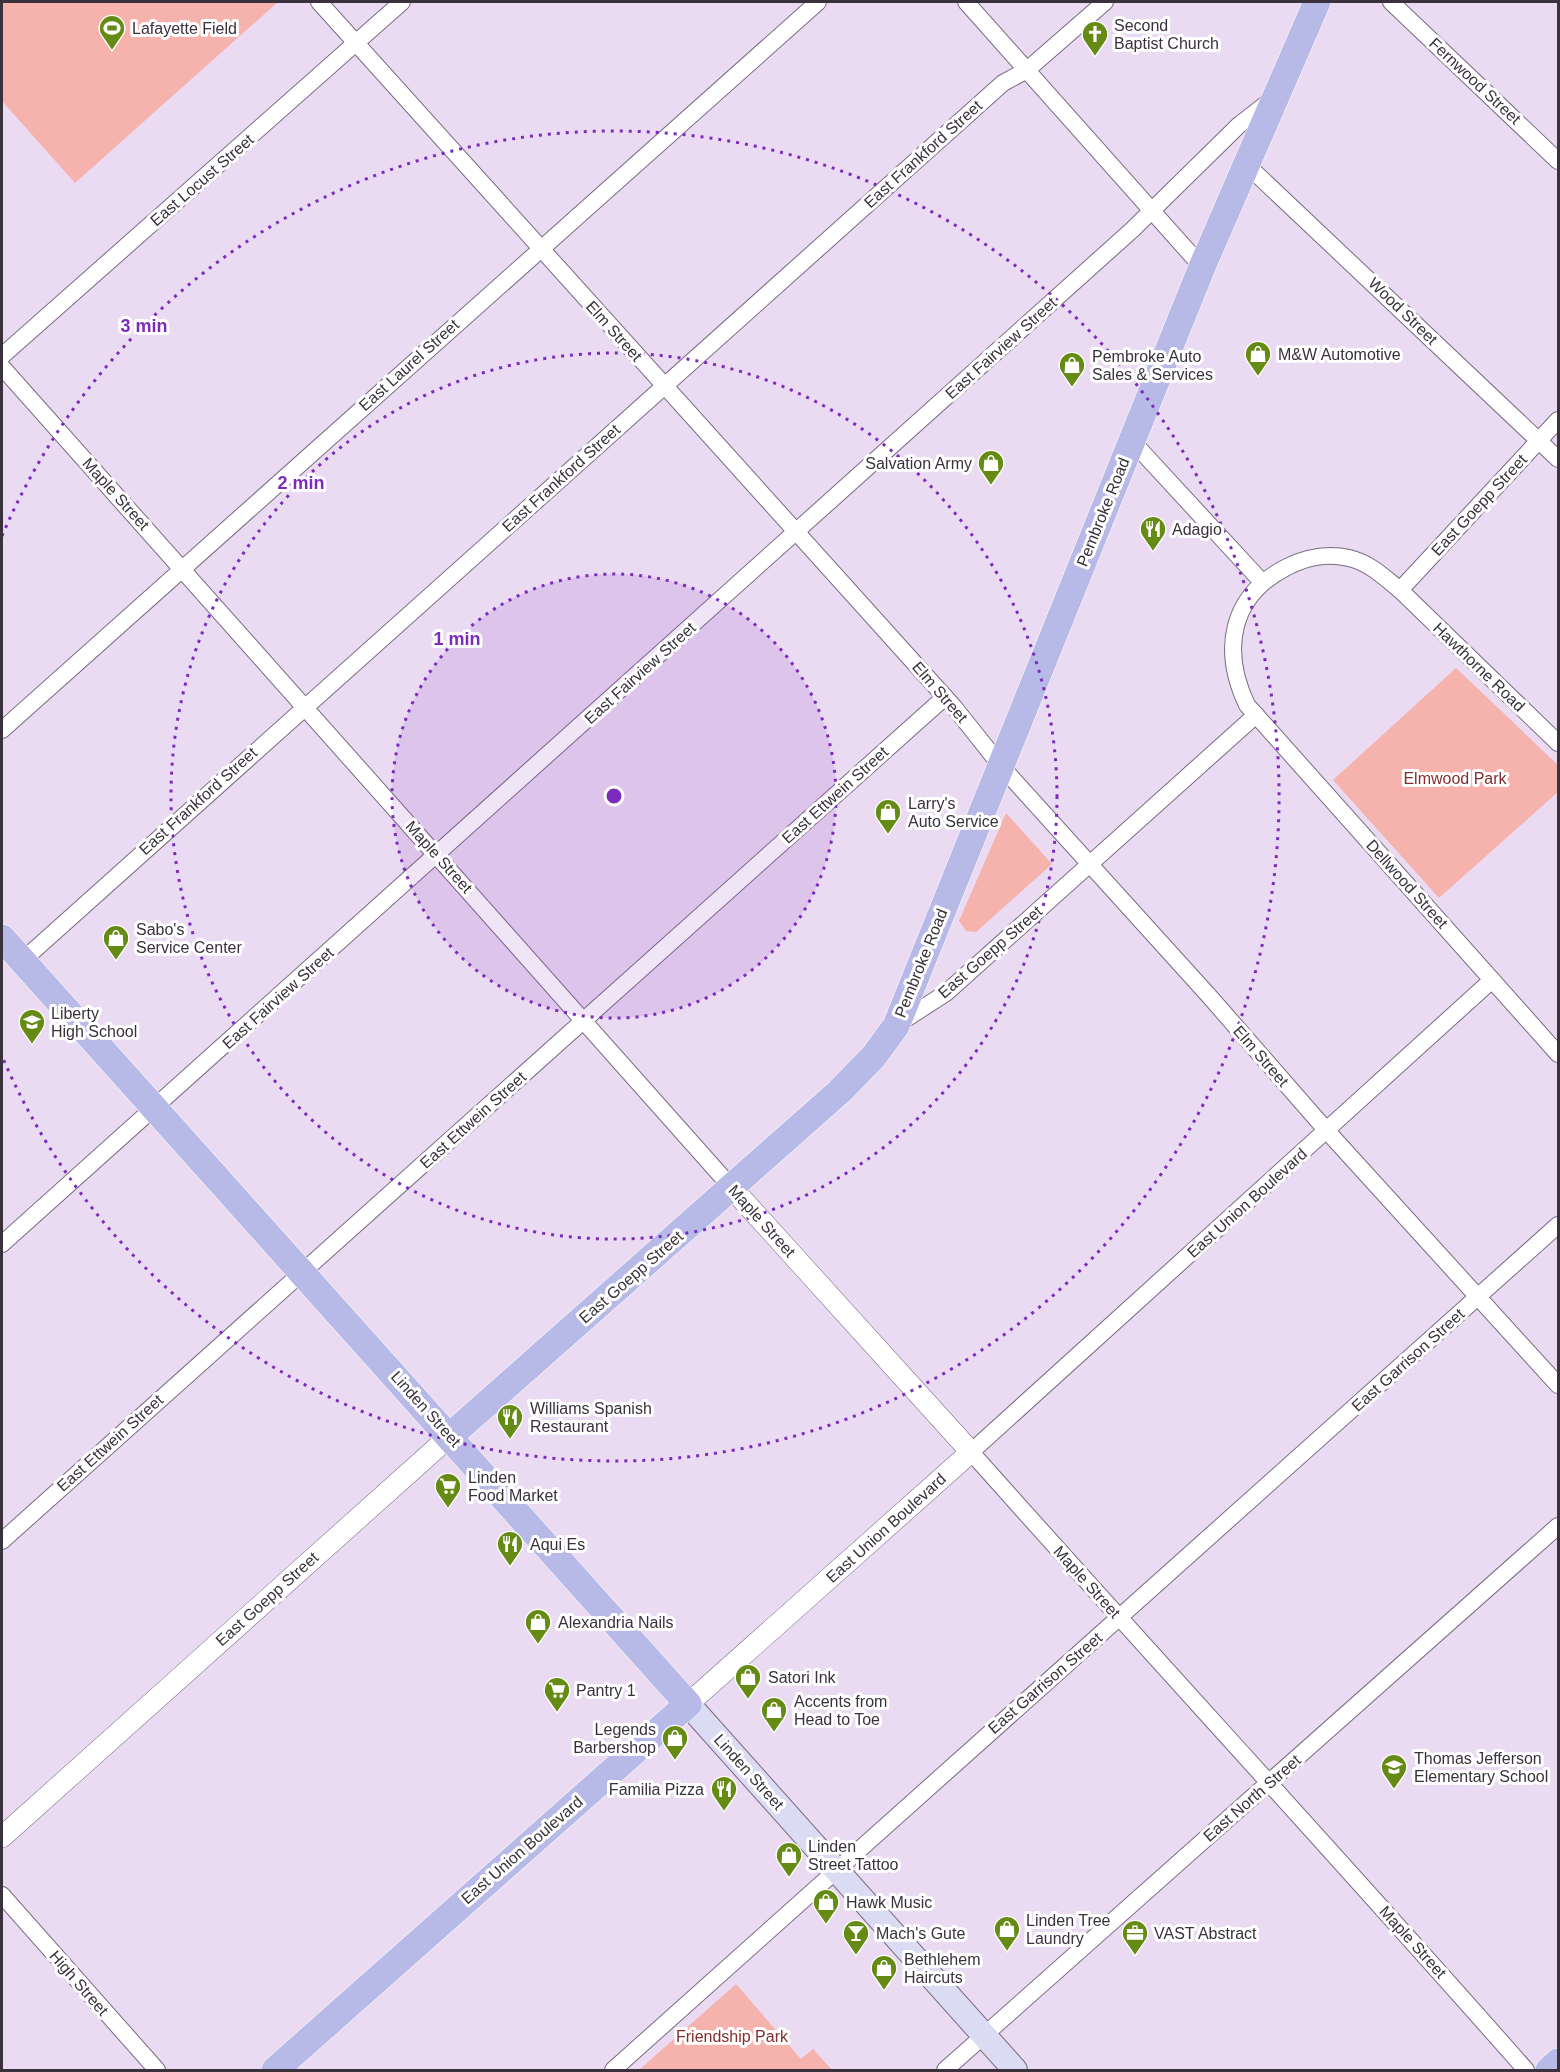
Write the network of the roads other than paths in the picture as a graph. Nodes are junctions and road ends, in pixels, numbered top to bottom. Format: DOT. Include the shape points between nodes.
graph roads {
  1 [pos="319,2"];
  2 [pos="402,2"];
  3 [pos="818,2"];
  4 [pos="966,2"];
  5 [pos="1105,2"];
  6 [pos="1317,2"];
  7 [pos="1390,2"];
  8 [pos="357,44"];
  9 [pos="1027,70"];
  10 [pos="1274,97"];
  11 [pos="1558,161"];
  12 [pos="1247,165"];
  13 [pos="1152,212"];
  14 [pos="540,250"];
  15 [pos="1202,267"];
  16 [pos="2,356"];
  17 [pos="2,367"];
  18 [pos="664,386"];
  19 [pos="1558,420"];
  20 [pos="1539,440"];
  21 [pos="1132,441"];
  22 [pos="1558,459"];
  23 [pos="795,533"];
  24 [pos="182,569"];
  25 [pos="1262,582"];
  26 [pos="1400,590"];
  27 [pos="945,697"];
  28 [pos="304,706"];
  29 [pos="1256,715"];
  30 [pos="2,730"];
  31 [pos="1558,743"];
  32 [pos="1001,766"];
  33 [pos="437,854"];
  34 [pos="1089,863"];
  35 [pos="2,938"];
  36 [pos="22,961"];
  37 [pos="1492,980"];
  38 [pos="583,1021"];
  39 [pos="896,1026"];
  40 [pos="1558,1054"];
  41 [pos="153,1110"];
  42 [pos="1326,1131"];
  43 [pos="732,1188"];
  44 [pos="1558,1225"];
  45 [pos="2,1244"];
  46 [pos="301,1272"];
  47 [pos="1478,1298"];
  48 [pos="1558,1385"];
  49 [pos="450,1437"];
  50 [pos="971,1452"];
  51 [pos="1558,1526"];
  52 [pos="2,1541"];
  53 [pos="1120,1619"];
  54 [pos="688,1704"];
  55 [pos="1270,1782"];
  56 [pos="2,1837"];
  57 [pos="836,1870"];
  58 [pos="2,1895"];
  59 [pos="984,2035"];
  60 [pos="1558,2062"];
  61 [pos="157,2070"];
  62 [pos="275,2070"];
  63 [pos="613,2070"];
  64 [pos="945,2070"];
  65 [pos="1015,2070"];
  66 [pos="1526,2070"];
  67 [pos="1549,2070"];
  1 -- 8 [label="street, Elm Street"];
  2 -- 8 [label="street, East Locust Street"];
  3 -- 14 [label="street, East Laurel Street"];
  4 -- 9 [label="street"];
  5 -- 9 [label="street, East Frankford Street"];
  6 -- 10 [label="main road, Pembroke Road"];
  7 -- 11 [label="street, Fernwood Street"];
  8 -- 14 [label="street, Elm Street"];
  8 -- 16 [label="street, East Locust Street"];
  9 -- 13 [label="street"];
  9 -- 18 [label="street, East Frankford Street" via="1003,83"];
  10 -- 12 [label="main road, Pembroke Road"];
  10 -- 13 [label="street, East Fairview Street" via="1239,125"];
  12 -- 15 [label="main road, Pembroke Road"];
  12 -- 20 [label="street, Wood Street"];
  13 -- 15 [label="street"];
  13 -- 23 [label="street, East Fairview Street"];
  14 -- 18 [label="street, Elm Street"];
  14 -- 24 [label="street, East Laurel Street"];
  15 -- 21 [label="main road, Pembroke Road"];
  17 -- 24 [label="street, Maple Street"];
  18 -- 23 [label="street, Elm Street"];
  18 -- 28 [label="street, East Frankford Street"];
  19 -- 20 [label="street, East Goepp Street"];
  20 -- 22 [label="street, Wood Street"];
  20 -- 26 [label="street, East Goepp Street"];
  21 -- 25 [label="street"];
  21 -- 32 [label="main road, Pembroke Road"];
  23 -- 27 [label="street, Elm Street"];
  23 -- 33 [label="street, East Fairview Street"];
  24 -- 28 [label="street, Maple Street"];
  24 -- 30 [label="street, East Laurel Street"];
  25 -- 26 [label="street, Hawthorne Road" via="1301,560 1333,556 1375,569"];
  25 -- 29 [label="street, Dellwood Street" via="1237,620 1233,653 1236,678 1247,705"];
  26 -- 31 [label="street, Hawthorne Road"];
  27 -- 32 [label="street, Elm Street"];
  27 -- 38 [label="street, East Ettwein Street"];
  28 -- 33 [label="street, Maple Street"];
  28 -- 36 [label="street, East Frankford Street"];
  29 -- 34 [label="street, East Goepp Street"];
  29 -- 37 [label="street, Dellwood Street"];
  32 -- 34 [label="street, Elm Street"];
  32 -- 39 [label="main road, Pembroke Road"];
  33 -- 38 [label="street, Maple Street"];
  33 -- 41 [label="street, East Fairview Street"];
  34 -- 39 [label="street, East Goepp Street" via="946,993"];
  34 -- 42 [label="street, Elm Street"];
  35 -- 36 [label="main road, Linden Street"];
  36 -- 41 [label="main road, Linden Street"];
  37 -- 40 [label="street, Dellwood Street"];
  37 -- 42 [label="street, East Union Boulevard"];
  38 -- 43 [label="street, Maple Street"];
  38 -- 46 [label="street, East Ettwein Street"];
  39 -- 43 [label="main road, East Goepp Street" via="840,1091"];
  41 -- 45 [label="street, East Fairview Street"];
  41 -- 46 [label="main road, Linden Street"];
  42 -- 47 [label="street, Elm Street"];
  42 -- 50 [label="street, East Union Boulevard"];
  43 -- 49 [label="main road, East Goepp Street"];
  43 -- 50 [label="street, Maple Street"];
  44 -- 47 [label="street, East Garrison Street"];
  46 -- 49 [label="main road, Linden Street"];
  46 -- 52 [label="street, East Ettwein Street"];
  47 -- 48 [label="street, Elm Street"];
  47 -- 53 [label="street, East Garrison Street"];
  49 -- 54 [label="main road, Linden Street"];
  49 -- 56 [label="street, East Goepp Street"];
  50 -- 53 [label="street, Maple Street"];
  50 -- 54 [label="street, East Union Boulevard"];
  51 -- 55 [label="street, East North Street"];
  53 -- 55 [label="street, Maple Street"];
  53 -- 57 [label="street, East Garrison Street"];
  54 -- 57 [label="main road, Linden Street"];
  54 -- 62 [label="main road, East Union Boulevard"];
  55 -- 59 [label="street, East North Street"];
  55 -- 66 [label="street, Maple Street"];
  57 -- 59 [label="main road, Linden Street"];
  57 -- 63 [label="street, East Garrison Street"];
  58 -- 61 [label="street, High Street"];
  59 -- 64 [label="street, East North Street"];
  59 -- 65 [label="main road, Linden Street"];
  60 -- 67 [label="main road"];
}
